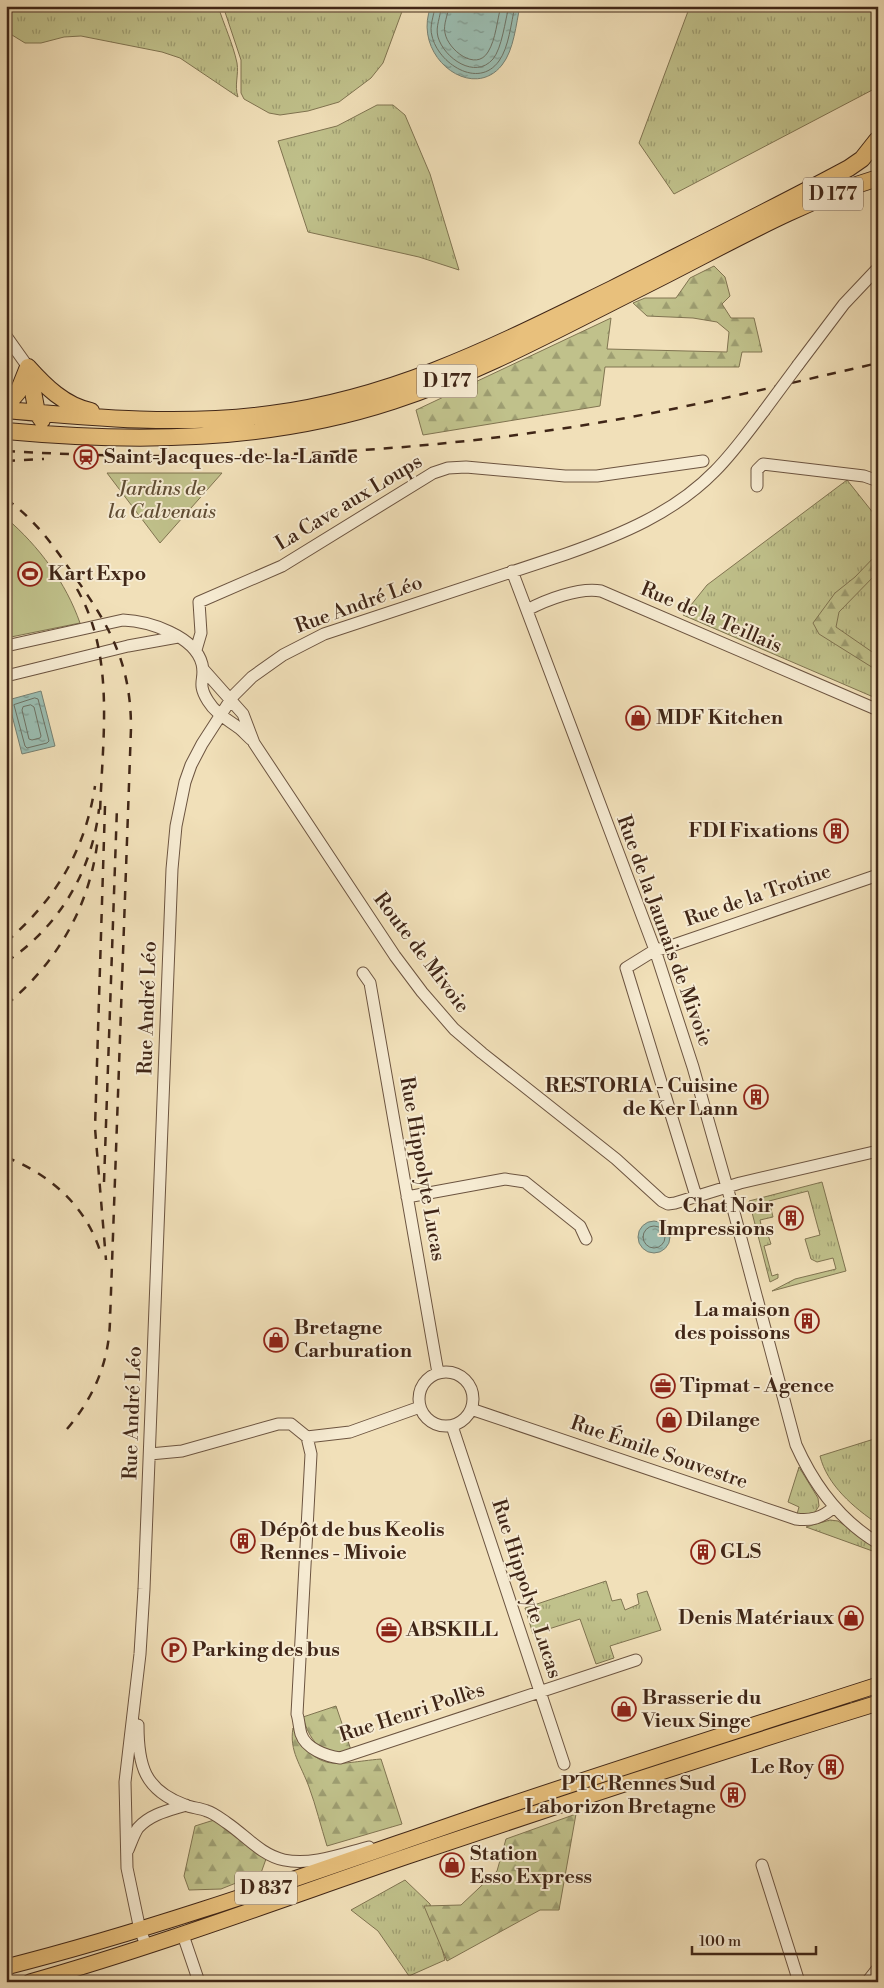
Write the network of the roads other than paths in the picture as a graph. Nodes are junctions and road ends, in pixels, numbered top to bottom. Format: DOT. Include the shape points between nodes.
graph roads {
  1 [pos="877,139"];
  2 [pos="878,178"];
  3 [pos="878,268"];
  4 [pos="6,336"];
  5 [pos="33,373"];
  6 [pos="6,406"];
  7 [pos="6,410"];
  8 [pos="273,414"];
  9 [pos="42,415"];
  10 [pos="6,424"];
  11 [pos="6,431"];
  12 [pos="72,437"];
  13 [pos="703,461"];
  14 [pos="878,481"];
  15 [pos="757,486"];
  16 [pos="512,571"];
  17 [pos="526,610"];
  18 [pos="178,637"];
  19 [pos="6,646"];
  20 [pos="196,650"];
  21 [pos="203,669"];
  22 [pos="6,676"];
  23 [pos="230,700"];
  24 [pos="878,710"];
  25 [pos="220,716"];
  26 [pos="254,743"];
  27 [pos="878,875"];
  28 [pos="655,950"];
  29 [pos="363,973"];
  30 [pos="878,1151"];
  31 [pos="728,1187"];
  32 [pos="696,1196"];
  33 [pos="407,1197"];
  34 [pos="586,1239"];
  35 [pos="438,1374"];
  36 [pos="420,1407"];
  37 [pos="471,1409"];
  38 [pos="452,1426"];
  39 [pos="307,1437"];
  40 [pos="150,1454"];
  41 [pos="834,1507"];
  42 [pos="878,1543"];
  43 [pos="636,1660"];
  44 [pos="878,1685"];
  45 [pos="540,1692"];
  46 [pos="135,1702"];
  47 [pos="878,1703"];
  48 [pos="564,1764"];
  49 [pos="186,1806"];
  50 [pos="390,1846"];
  51 [pos="126,1852"];
  52 [pos="762,1865"];
  53 [pos="140,1930"];
  54 [pos="183,1935"];
  55 [pos="148,1946"];
  56 [pos="6,1967"];
  57 [pos="878,1968"];
  58 [pos="30,1982"];
  59 [pos="199,1982"];
  60 [pos="799,1982"];
  61 [pos="867,1982"];
  1 -- 8 [label="highway, D 177" via="862,159 849,168 492,348 386,388"];
  2 -- 12 [label="highway, D 177" via="772,221 498,359 391,402 300,424 238,434 183,438"];
  3 -- 16 [label="street, Rue André Léo, bridge" via="844,304 724,462 689,494 638,527"];
  4 -- 5 [label="street"];
  5 -- 6 [label="highway"];
  5 -- 8 [label="highway" via="65,401 84,410"];
  5 -- 9 [label="highway" via="46,396"];
  7 -- 9 [label="highway, D 177"];
  8 -- 9 [label="highway, D 177" via="176,421"];
  9 -- 10 [label="highway" via="28,424"];
  9 -- 12 [label="highway" via="56,431"];
  11 -- 12 [label="highway"];
  13 -- 20 [label="street, La Cave aux Loups" via="596,476 466,467 440,470 282,566 199,602 201,633"];
  14 -- 15 [label="street" via="864,476 763,464 757,470"];
  16 -- 17 [label="street, Rue de la Jaunais de Mivoie"];
  16 -- 23 [label="street, Rue André Léo" via="324,634 283,655 252,677"];
  17 -- 24 [label="street, Rue de la Teillais" via="580,590 601,591"];
  17 -- 28 [label="street, Rue de la Jaunais de Mivoie"];
  18 -- 19 [label="street" via="155,626 123,620"];
  18 -- 20 [label="street"];
  18 -- 22 [label="street"];
  20 -- 21 [label="street"];
  21 -- 23 [label="street, Route de Mivoie"];
  21 -- 25 [label="street, Route de Mivoie" via="201,687"];
  23 -- 25 [label="street, Rue André Léo"];
  23 -- 26 [label="street, Route de Mivoie" via="243,714"];
  25 -- 26 [label="street, Route de Mivoie"];
  25 -- 40 [label="street, Rue André Léo" via="191,765 176,826"];
  26 -- 32 [label="street, Route de Mivoie" via="390,948 454,1029 616,1159 662,1201 675,1203"];
  27 -- 28 [label="street, Rue de la Trotine"];
  28 -- 31 [label="street, Rue de la Jaunais de Mivoie"];
  28 -- 32 [label="street, Rue de la Trotine" via="626,968"];
  29 -- 33 [label="street, Rue Hippolyte Lucas" via="370,983"];
  30 -- 31 [label="street, Route de Mivoie"];
  31 -- 32 [label="street, Route de Mivoie"];
  31 -- 41 [label="street, Rue de la Jaunais de Mivoie" via="796,1445 807,1470"];
  33 -- 34 [label="street" via="505,1179 525,1182 580,1226"];
  33 -- 35 [label="street, Rue Hippolyte Lucas"];
  35 -- 36 [label="street" via="422,1386"];
  35 -- 37 [label="street" via="448,1372 466,1381 473,1399"];
  36 -- 38 [label="street" via="430,1422"];
  36 -- 39 [label="street" via="350,1432"];
  37 -- 38 [label="street" via="466,1418"];
  37 -- 41 [label="street, Rue Émile Souvestre" via="796,1519 814,1519"];
  38 -- 45 [label="street, Rue Hippolyte Lucas"];
  39 -- 40 [label="street" via="291,1424 278,1424 182,1451"];
  39 -- 45 [label="street, Rue Henri Pollès" via="312,1454 297,1714 302,1736 318,1752 340,1758"];
  40 -- 46 [label="street, Rue André Léo"];
  41 -- 42 [label="street, Rue de la Jaunais de Mivoie" via="863,1534"];
  43 -- 45 [label="street, Rue Henri Pollès"];
  44 -- 50 [label="main road, D 837"];
  45 -- 48 [label="street, Rue Hippolyte Lucas"];
  46 -- 49 [label="street" via="138,1750 144,1772 155,1788"];
  46 -- 51 [label="street, Rue André Léo" via="125,1782"];
  47 -- 54 [label="main road, D 837" via="508,1822"];
  49 -- 50 [label="street" via="208,1811 257,1847 283,1860 302,1862 379,1844"];
  49 -- 51 [label="street" via="151,1818 138,1828"];
  50 -- 53 [label="main road, D 837"];
  51 -- 53 [label="street, Rue André Léo"];
  52 -- 60 [label="street"];
  53 -- 55 [label="street, Rue André Léo"];
  53 -- 56 [label="main road, D 837"];
  54 -- 55 [label="main road, D 837"];
  54 -- 59 [label="street"];
  55 -- 58 [label="main road, D 837"];
  57 -- 61 [label="street"];
}
